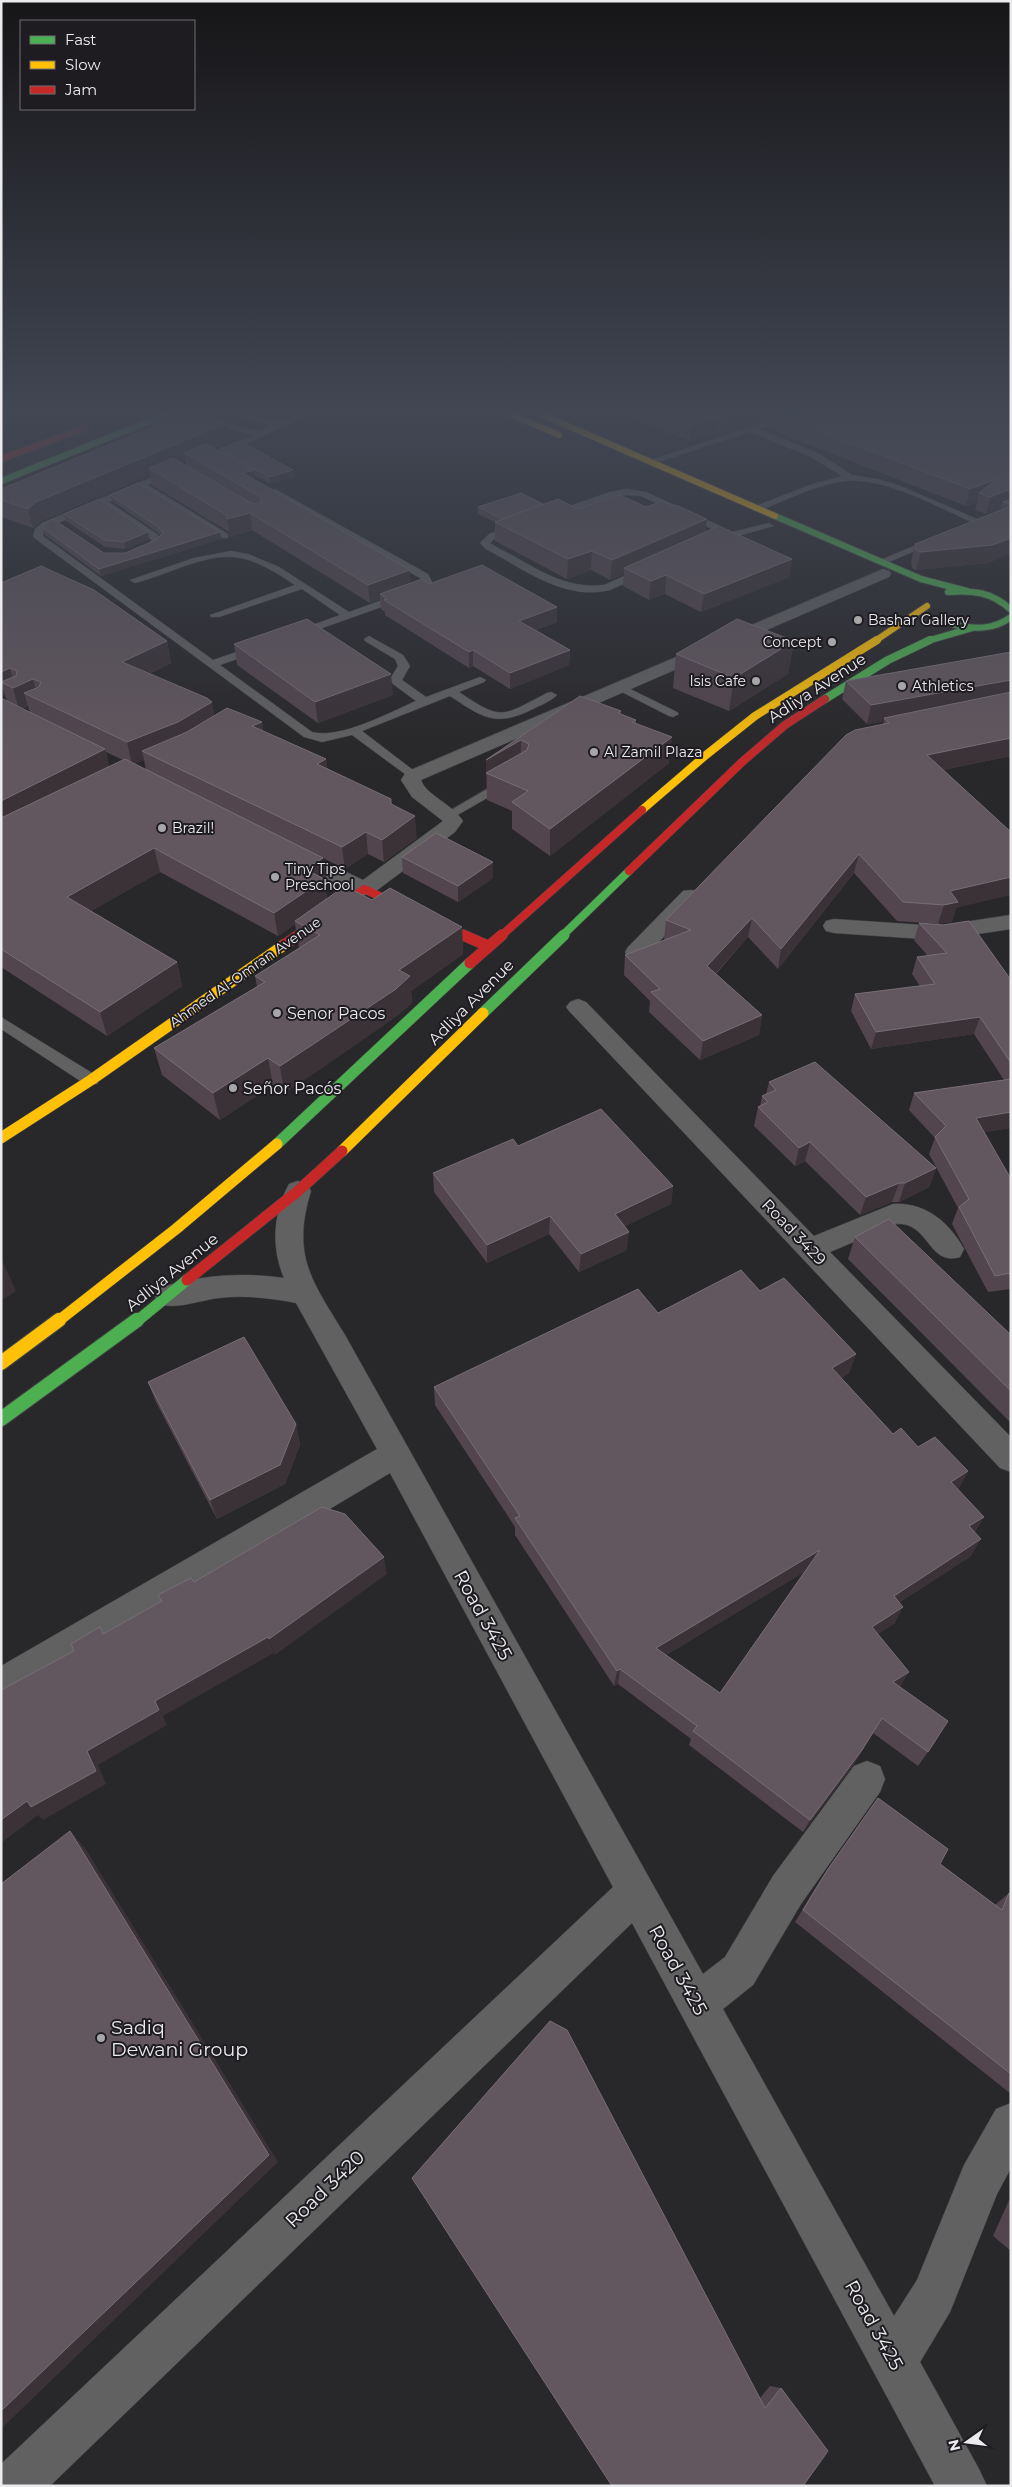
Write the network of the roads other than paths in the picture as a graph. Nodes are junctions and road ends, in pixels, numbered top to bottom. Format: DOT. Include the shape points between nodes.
graph roads {
  1 [pos="39,531"];
  2 [pos="146,531"];
  3 [pos="217,531"];
  4 [pos="343,531"];
  5 [pos="506,531"];
  6 [pos="710,531"];
  7 [pos="725,531"];
  8 [pos="740,531"];
  9 [pos="783,531"];
  10 [pos="804,531"];
  11 [pos="717,535"];
  12 [pos="225,536"];
  13 [pos="945,536"];
  14 [pos="123,556"];
  15 [pos="882,568"];
  16 [pos="135,580"];
  17 [pos="301,586"];
  18 [pos="910,587"];
  19 [pos="967,591"];
  20 [pos="930,599"];
  21 [pos="1011,610"];
  22 [pos="215,615"];
  23 [pos="349,616"];
  24 [pos="1011,618"];
  25 [pos="972,628"];
  26 [pos="987,628"];
  27 [pos="1003,632"];
  28 [pos="285,639"];
  29 [pos="369,639"];
  30 [pos="729,640"];
  31 [pos="266,645"];
  32 [pos="747,647"];
  33 [pos="211,665"];
  34 [pos="480,680"];
  35 [pos="620,686"];
  36 [pos="452,692"];
  37 [pos="551,696"];
  38 [pos="425,702"];
  39 [pos="673,714"];
  40 [pos="353,730"];
  41 [pos="413,776"];
  42 [pos="514,777"];
  43 [pos="450,814"];
  44 [pos="277,846"];
  45 [pos="704,882"];
  46 [pos="364,889"];
  47 [pos="1011,922"];
  48 [pos="834,926"];
  49 [pos="488,946"];
  50 [pos="636,952"];
  51 [pos="578,1007"];
  52 [pos="1,1022"];
  53 [pos="91,1080"];
  54 [pos="1,1138"];
  55 [pos="298,1191"];
  56 [pos="810,1248"];
  57 [pos="950,1249"];
  58 [pos="306,1294"];
  59 [pos="168,1296"];
  60 [pos="1,1362"];
  61 [pos="1,1419"];
  62 [pos="395,1454"];
  63 [pos="1011,1458"];
  64 [pos="1,1686"];
  65 [pos="867,1779"];
  66 [pos="635,1892"];
  67 [pos="697,2004"];
  68 [pos="1011,2124"];
  69 [pos="894,2360"];
  70 [pos="14,2486"];
  71 [pos="962,2486"];
  1 -- 33 [label="lane" via="41,540"];
  2 -- 14 [label="lane" via="157,540 151,546"];
  3 -- 12 [label="lane"];
  4 -- 23 [label="lane" via="426,579 425,586 417,591"];
  5 -- 11 [label="lane" via="485,542 488,547 566,587 590,590 606,588"];
  6 -- 11 [label="lane"];
  7 -- 11 [label="lane"];
  8 -- 11 [label="lane"];
  9 -- 15 [label="main road"];
  10 -- 15 [label="main road"];
  13 -- 15 [label="lane"];
  15 -- 18 [label="main road"];
  15 -- 19 [label="main road"];
  15 -- 30 [label="street"];
  16 -- 17 [label="lane" via="231,554 258,560"];
  17 -- 22 [label="lane"];
  17 -- 23 [label="lane"];
  19 -- 20 [label="main road"];
  19 -- 21 [label="main road" via="1001,600"];
  20 -- 25 [label="main road" via="940,619"];
  20 -- 49 [label="main road, Adliya Avenue" via="895,630 772,704 708,752"];
  23 -- 28 [label="lane"];
  24 -- 26 [label="main road"];
  25 -- 26 [label="main road"];
  25 -- 55 [label="main road, Adliya Avenue" via="911,649 866,673 785,725 742,762 531,965 354,1142"];
  26 -- 27 [label="main road"];
  29 -- 38 [label="lane" via="398,657 404,666 397,682"];
  30 -- 32 [label="lane"];
  30 -- 35 [label="street"];
  31 -- 33 [label="lane"];
  33 -- 40 [label="lane" via="308,735 330,738"];
  34 -- 36 [label="lane"];
  35 -- 39 [label="lane"];
  35 -- 41 [label="street"];
  36 -- 37 [label="lane" via="486,714 497,716"];
  36 -- 38 [label="lane"];
  38 -- 40 [label="lane"];
  40 -- 41 [label="lane"];
  41 -- 43 [label="street" via="411,780 415,788"];
  42 -- 43 [label="lane"];
  43 -- 46 [label="street, Ahmed Al-Omran Avenue" via="453,821 448,828"];
  44 -- 46 [label="street"];
  45 -- 50 [label="street"];
  46 -- 49 [label="main road"];
  46 -- 53 [label="main road, Ahmed Al-Omran Avenue"];
  47 -- 48 [label="street" via="938,933"];
  49 -- 60 [label="main road, Adliya Avenue" via="286,1136 212,1200 68,1315"];
  51 -- 56 [label="street, Road 3429"];
  52 -- 53 [label="lane"];
  53 -- 54 [label="main road, Ahmed Al-Omran Avenue"];
  55 -- 58 [label="street, Road 3425" via="291,1207 287,1242 290,1260"];
  55 -- 59 [label="main road, Adliya Avenue"];
  56 -- 57 [label="street" via="894,1214 907,1212 920,1216"];
  56 -- 63 [label="street, Road 3429"];
  58 -- 59 [label="street" via="252,1284 196,1288"];
  58 -- 62 [label="street, Road 3425"];
  59 -- 61 [label="main road, Adliya Avenue"];
  62 -- 64 [label="street"];
  62 -- 66 [label="street, Road 3425"];
  65 -- 67 [label="street" via="787,1890 739,1971"];
  66 -- 67 [label="street, Road 3425"];
  66 -- 70 [label="street, Road 3420"];
  67 -- 69 [label="street, Road 3425"];
  68 -- 69 [label="street" via="980,2181 934,2296"];
  69 -- 71 [label="street, Road 3425"];
}
